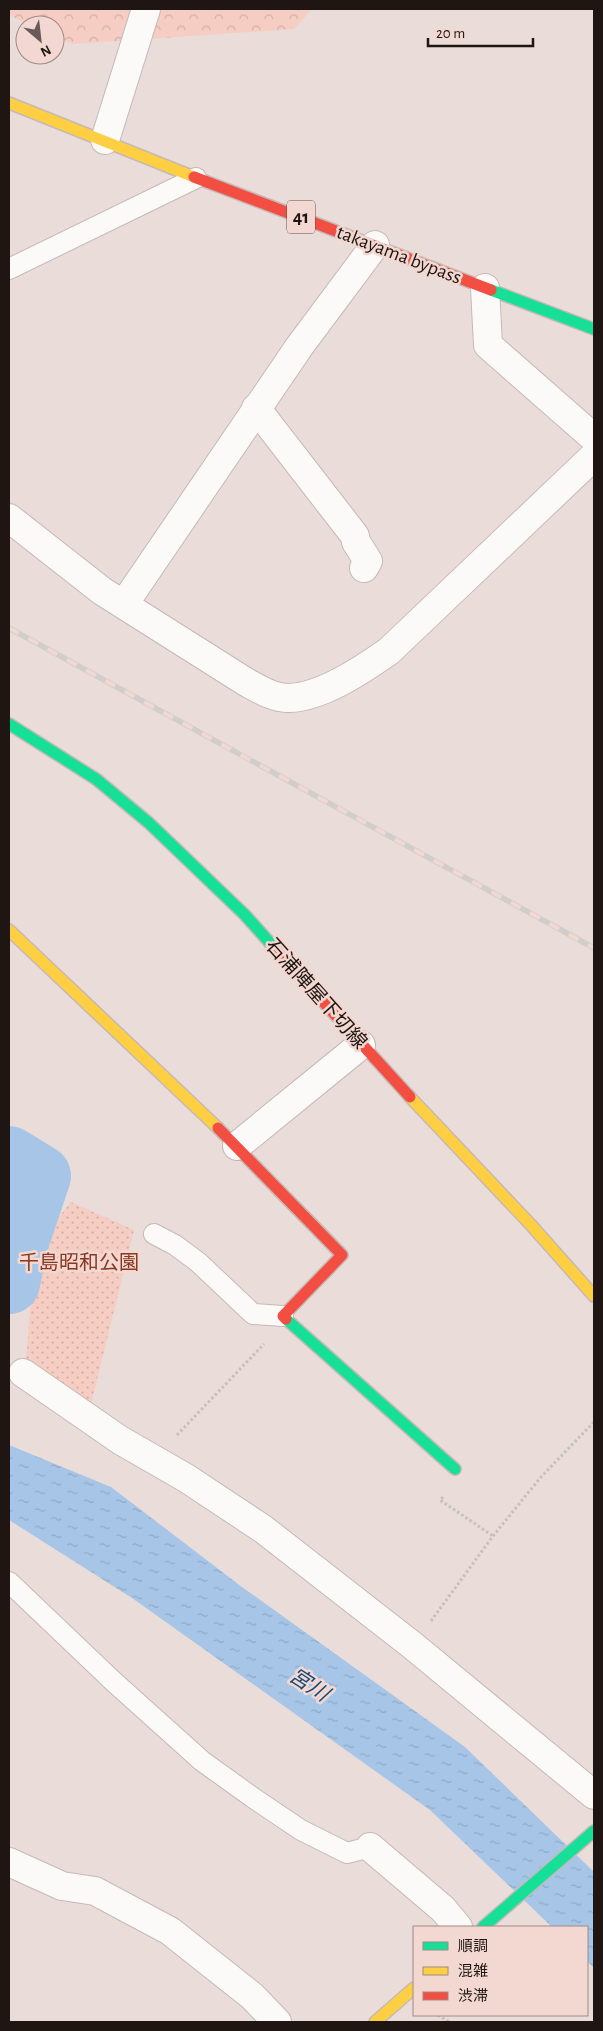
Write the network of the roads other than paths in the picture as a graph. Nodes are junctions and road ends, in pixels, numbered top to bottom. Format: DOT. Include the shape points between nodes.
graph roads {
  1 [pos="146,9"];
  2 [pos="9,103"];
  3 [pos="105,140"];
  4 [pos="196,178"];
  5 [pos="375,245"];
  6 [pos="9,269"];
  7 [pos="485,288"];
  8 [pos="594,329"];
  9 [pos="256,408"];
  10 [pos="594,438"];
  11 [pos="594,456"];
  12 [pos="9,518"];
  13 [pos="364,568"];
  14 [pos="124,604"];
  15 [pos="9,724"];
  16 [pos="9,930"];
  17 [pos="360,1045"];
  18 [pos="237,1146"];
  19 [pos="154,1234"];
  20 [pos="594,1296"];
  21 [pos="285,1318"];
  22 [pos="16,1368"];
  23 [pos="455,1469"];
  24 [pos="9,1582"];
  25 [pos="594,1795"];
  26 [pos="594,1831"];
  27 [pos="370,1847"];
  28 [pos="9,1862"];
  29 [pos="473,1926"];
  30 [pos="476,1926"];
  31 [pos="413,1989"];
  32 [pos="277,2022"];
  33 [pos="375,2022"];
  1 -- 3 [label="street"];
  2 -- 3 [label="main road, takayama bypass / 41"];
  3 -- 4 [label="main road, takayama bypass / 41"];
  4 -- 5 [label="main road, takayama bypass / 41"];
  4 -- 6 [label="lane"];
  5 -- 7 [label="main road, takayama bypass / 41"];
  5 -- 9 [label="street"];
  7 -- 8 [label="main road, takayama bypass / 41"];
  7 -- 10 [label="street" via="488,345"];
  9 -- 13 [label="street" via="355,536 368,561"];
  9 -- 14 [label="street"];
  11 -- 14 [label="street" via="389,651 361,670 306,695 288,698 270,694"];
  12 -- 14 [label="street" via="102,591"];
  15 -- 17 [label="main road, 石浦陣屋下切線" via="96,780 149,823 245,915"];
  16 -- 18 [label="main road"];
  17 -- 18 [label="street"];
  17 -- 20 [label="main road, 石浦陣屋下切線"];
  18 -- 21 [label="main road" via="342,1255"];
  19 -- 21 [label="lane" via="198,1262 252,1314"];
  21 -- 23 [label="main road"];
  22 -- 25 [label="street" via="120,1440 186,1478 263,1529 412,1645"];
  24 -- 27 [label="lane" via="202,1761 301,1830 347,1853"];
  26 -- 30 [label="main road"];
  27 -- 29 [label="street" via="443,1909"];
  28 -- 32 [label="street" via="62,1886 95,1891 170,1931 252,1996"];
  31 -- 33 [label="main road"];
}
